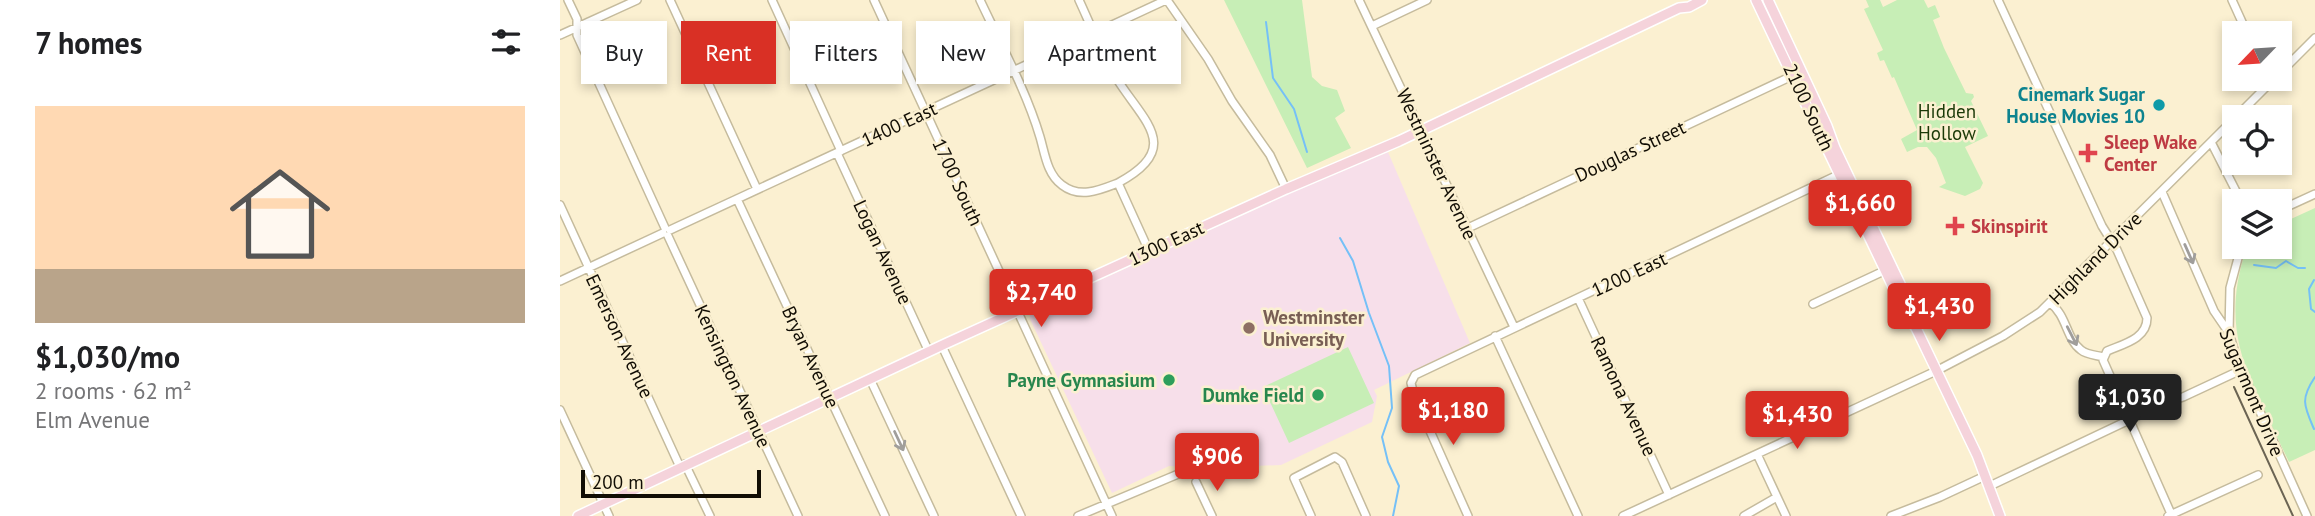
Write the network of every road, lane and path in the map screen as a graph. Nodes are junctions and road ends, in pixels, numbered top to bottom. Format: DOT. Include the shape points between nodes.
graph roads {
  1 [pos="568,0"];
  2 [pos="637,0"];
  3 [pos="670,0"];
  4 [pos="772,0"];
  5 [pos="874,0"];
  6 [pos="980,0"];
  7 [pos="1079,0"];
  8 [pos="1167,0"];
  9 [pos="1359,0"];
  10 [pos="1427,0"];
  11 [pos="1702,0"];
  12 [pos="1756,0"];
  13 [pos="1768,0"];
  14 [pos="1998,0"];
  15 [pos="2233,1"];
  16 [pos="1682,4"];
  17 [pos="1089,21"];
  18 [pos="1121,21"];
  19 [pos="2242,21"];
  20 [pos="1371,26"];
  21 [pos="577,28"];
  22 [pos="560,36"];
  23 [pos="2315,38"];
  24 [pos="2292,61"];
  25 [pos="1024,66"];
  26 [pos="1013,71"];
  27 [pos="1794,75"];
  28 [pos="1120,84"];
  29 [pos="2261,91"];
  30 [pos="2248,105"];
  31 [pos="925,112"];
  32 [pos="1827,126"];
  33 [pos="1421,130"];
  34 [pos="2222,131"];
  35 [pos="2211,142"];
  36 [pos="839,152"];
  37 [pos="1840,174"];
  38 [pos="1118,183"];
  39 [pos="1286,189"];
  40 [pos="2235,189"];
  41 [pos="757,190"];
  42 [pos="2162,192"];
  43 [pos="2315,194"];
  44 [pos="737,199"];
  45 [pos="2292,204"];
  46 [pos="560,205"];
  47 [pos="1857,207"];
  48 [pos="1468,228"];
  49 [pos="1875,230"];
  50 [pos="667,232"];
  51 [pos="2111,242"];
  52 [pos="1149,251"];
  53 [pos="2238,259"];
  54 [pos="589,267"];
  55 [pos="1886,270"];
  56 [pos="560,281"];
  57 [pos="1578,298"];
  58 [pos="1813,303"];
  59 [pos="2050,303"];
  60 [pos="1017,311"];
  61 [pos="1514,327"];
  62 [pos="1916,328"];
  63 [pos="2230,333"];
  64 [pos="1495,336"];
  65 [pos="942,346"];
  66 [pos="929,352"];
  67 [pos="2103,357"];
  68 [pos="2241,370"];
  69 [pos="1936,371"];
  70 [pos="870,379"];
  71 [pos="830,398"];
  72 [pos="560,410"];
  73 [pos="2128,420"];
  74 [pos="758,430"];
  75 [pos="1757,454"];
  76 [pos="1977,455"];
  77 [pos="683,465"];
  78 [pos="1183,472"];
  79 [pos="1983,472"];
  80 [pos="2258,475"];
  81 [pos="1196,482"];
  82 [pos="1994,484"];
  83 [pos="1669,495"];
  84 [pos="1777,497"];
  85 [pos="603,504"];
  86 [pos="1106,504"];
  87 [pos="1641,508"];
  88 [pos="2170,515"];
  89 [pos="578,516"];
  90 [pos="609,516"];
  91 [pos="710,516"];
  92 [pos="798,516"];
  93 [pos="884,516"];
  94 [pos="934,516"];
  95 [pos="1021,516"];
  96 [pos="1078,516"];
  97 [pos="1112,516"];
  98 [pos="1212,516"];
  99 [pos="1311,516"];
  100 [pos="1366,516"];
  101 [pos="1468,516"];
  102 [pos="1578,516"];
  103 [pos="1623,516"];
  104 [pos="1645,516"];
  105 [pos="1744,516"];
  106 [pos="1786,516"];
  107 [pos="1891,516"];
  108 [pos="2001,516"];
  109 [pos="2307,516"];
  1 -- 21 [label="street, Kensington Avenue"];
  2 -- 21 [label="street"];
  3 -- 41 [label="street"];
  4 -- 36 [label="street, Logan Avenue"];
  5 -- 31 [label="street, 1700 South"];
  6 -- 26 [label="street"];
  7 -- 17 [label="street"];
  8 -- 18 [label="street, 1400 East"];
  8 -- 39 [label="street" via="1270,155"];
  9 -- 20 [label="street, Westminster Avenue"];
  10 -- 20 [label="street"];
  11 -- 16 [label="main road, 1300 East" via="1689,7"];
  12 -- 27 [label="main road, 2100 South"];
  13 -- 32 [label="main road, 2100 South"];
  14 -- 51 [label="street"];
  15 -- 19 [label="street"];
  16 -- 33 [label="main road, 1300 East"];
  20 -- 33 [label="street, Westminster Avenue"];
  21 -- 22 [label="street"];
  21 -- 50 [label="street, Kensington Avenue"];
  23 -- 24 [label="street"];
  25 -- 26 [label="street, 1400 East"];
  26 -- 31 [label="street, 1400 East"];
  26 -- 38 [label="street" via="1051,173 1060,184 1084,193"];
  27 -- 32 [label="main road"];
  27 -- 37 [label="main road, 2100 South"];
  27 -- 48 [label="street, Douglas Street"];
  28 -- 38 [label="street" via="1149,123 1153,137 1146,162"];
  29 -- 30 [label="street, Highland Drive"];
  31 -- 36 [label="street, 1400 East"];
  31 -- 60 [label="street, 1700 South"];
  32 -- 49 [label="main road, 2100 South"];
  33 -- 39 [label="main road, 1300 East"];
  33 -- 48 [label="street, Westminster Avenue"];
  34 -- 35 [label="street, Highland Drive"];
  35 -- 40 [label="street"];
  35 -- 42 [label="street, Highland Drive"];
  36 -- 41 [label="street, 1400 East"];
  36 -- 66 [label="street, Logan Avenue"];
  37 -- 47 [label="main road, 2100 South"];
  37 -- 57 [label="street, 1200 East"];
  38 -- 52 [label="street"];
  39 -- 52 [label="main road, 1300 East"];
  41 -- 44 [label="street, 1400 East"];
  42 -- 51 [label="street, Highland Drive"];
  42 -- 63 [label="street, Sugarmont Drive, one-way" via="2214,311"];
  43 -- 45 [label="street"];
  44 -- 50 [label="street, 1400 East"];
  44 -- 71 [label="street, Bryan Avenue"];
  46 -- 54 [label="street, Emerson Avenue"];
  47 -- 49 [label="main road"];
  47 -- 55 [label="main road, 2100 South"];
  48 -- 61 [label="street, Westminster Avenue"];
  49 -- 62 [label="main road, 2100 South" via="1913,311"];
  50 -- 54 [label="street, 1400 East"];
  50 -- 74 [label="street, Kensington Avenue"];
  51 -- 59 [label="street, Highland Drive"];
  51 -- 67 [label="street" via="2148,322 2140,336"];
  52 -- 60 [label="main road, 1300 East"];
  53 -- 63 [label="street" via="2230,288"];
  54 -- 56 [label="street, 1400 East"];
  54 -- 77 [label="street, Emerson Avenue"];
  55 -- 58 [label="street"];
  55 -- 62 [label="main road, 2100 South"];
  57 -- 61 [label="street, 1200 East"];
  57 -- 83 [label="street, Ramona Avenue"];
  59 -- 67 [label="street, one-way" via="2078,348"];
  59 -- 69 [label="street, Highland Drive" via="2018,328"];
  60 -- 65 [label="main road, 1300 East"];
  60 -- 86 [label="street, 1700 South"];
  61 -- 64 [label="street, 1200 East"];
  62 -- 69 [label="main road, 2100 South"];
  63 -- 68 [label="street, Sugarmont Drive"];
  64 -- 101 [label="street, 1200 East" via="1417,373 1412,381 1414,395"];
  64 -- 102 [label="street"];
  65 -- 66 [label="main road, 1300 East"];
  65 -- 95 [label="street"];
  66 -- 70 [label="main road, 1300 East"];
  67 -- 73 [label="street"];
  68 -- 73 [label="street"];
  68 -- 109 [label="street, Sugarmont Drive"];
  69 -- 75 [label="street, Highland Drive"];
  69 -- 76 [label="main road, 2100 South"];
  70 -- 71 [label="main road, 1300 East"];
  70 -- 94 [label="street, one-way"];
  71 -- 74 [label="main road, 1300 East"];
  71 -- 93 [label="street, Bryan Avenue"];
  72 -- 85 [label="street"];
  73 -- 82 [label="street"];
  73 -- 88 [label="street"];
  74 -- 77 [label="main road, 1300 East"];
  74 -- 92 [label="street, Kensington Avenue"];
  75 -- 83 [label="street, Highland Drive"];
  75 -- 84 [label="street"];
  76 -- 79 [label="main road, 2100 South"];
  76 -- 82 [label="main road, 2100 South"];
  77 -- 85 [label="main road, 1300 East"];
  77 -- 91 [label="street, Emerson Avenue"];
  78 -- 86 [label="street"];
  79 -- 82 [label="main road"];
  79 -- 107 [label="street" via="1940,497"];
  79 -- 108 [label="main road, 2100 South"];
  80 -- 88 [label="street"];
  81 -- 98 [label="street"];
  82 -- 108 [label="main road, 2100 South"];
  83 -- 87 [label="street, Highland Drive"];
  84 -- 105 [label="street"];
  84 -- 106 [label="street"];
  85 -- 89 [label="main road, 1300 East"];
  85 -- 90 [label="street"];
  86 -- 96 [label="street"];
  86 -- 97 [label="street, 1700 South"];
  87 -- 103 [label="street, Highland Drive"];
  87 -- 104 [label="street"];
  99 -- 100 [label="street" via="1296,476 1339,458"];
}
